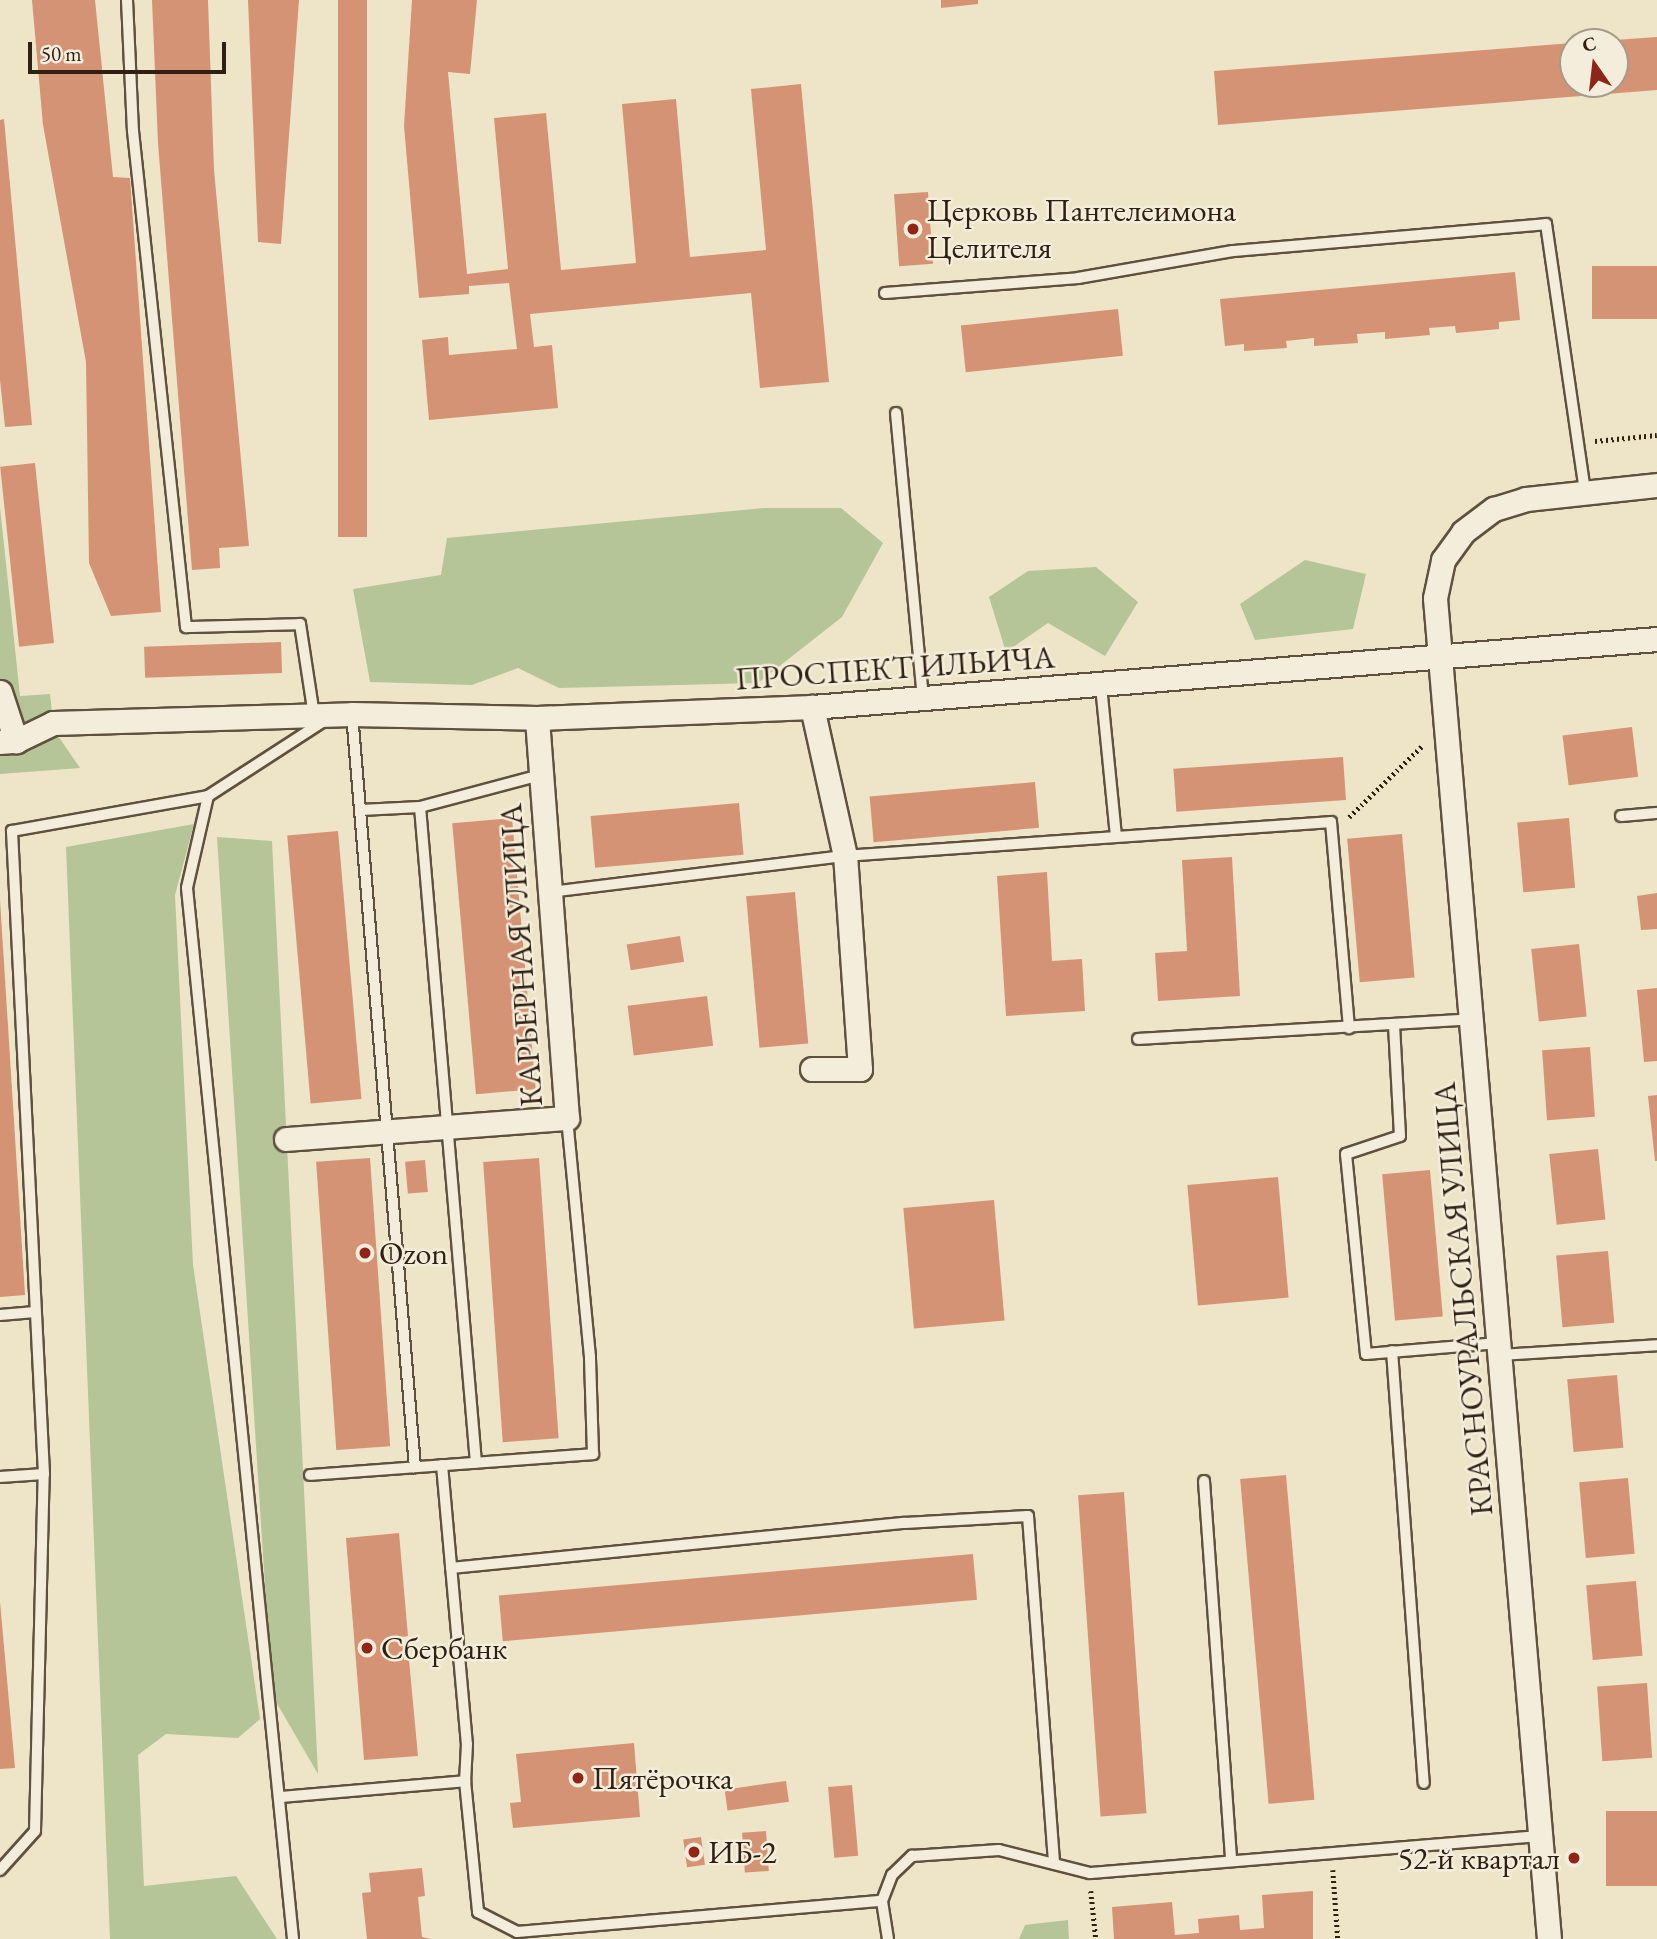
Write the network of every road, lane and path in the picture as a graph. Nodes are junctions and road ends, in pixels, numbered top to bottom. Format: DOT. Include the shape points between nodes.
graph roads {
  1 [pos="127,0"];
  2 [pos="885,293"];
  3 [pos="896,413"];
  4 [pos="1657,435"];
  5 [pos="1577,443"];
  6 [pos="1657,485"];
  7 [pos="1585,491"];
  8 [pos="1657,639"];
  9 [pos="1440,653"];
  10 [pos="1101,687"];
  11 [pos="0,692"];
  12 [pos="923,700"];
  13 [pos="812,707"];
  14 [pos="334,715"];
  15 [pos="537,718"];
  16 [pos="1446,722"];
  17 [pos="8,741"];
  18 [pos="540,775"];
  19 [pos="208,796"];
  20 [pos="420,807"];
  21 [pos="361,810"];
  22 [pos="1657,813"];
  23 [pos="1621,816"];
  24 [pos="1331,822"];
  25 [pos="1116,835"];
  26 [pos="845,856"];
  27 [pos="549,892"];
  28 [pos="1471,1018"];
  29 [pos="1394,1025"];
  30 [pos="1349,1028"];
  31 [pos="1138,1039"];
  32 [pos="812,1069"];
  33 [pos="567,1118"];
  34 [pos="449,1126"];
  35 [pos="388,1131"];
  36 [pos="286,1139"];
  37 [pos="35,1312"];
  38 [pos="0,1315"];
  39 [pos="1657,1345"];
  40 [pos="1499,1349"];
  41 [pos="1392,1351"];
  42 [pos="476,1462"];
  43 [pos="442,1465"];
  44 [pos="415,1467"];
  45 [pos="44,1474"];
  46 [pos="310,1475"];
  47 [pos="0,1477"];
  48 [pos="1204,1481"];
  49 [pos="451,1568"];
  50 [pos="465,1781"];
  51 [pos="1424,1783"];
  52 [pos="280,1797"];
  53 [pos="1540,1836"];
  54 [pos="1332,1853"];
  55 [pos="1231,1861"];
  56 [pos="1054,1863"];
  57 [pos="0,1870"];
  58 [pos="1090,1873"];
  59 [pos="883,1901"];
  60 [pos="293,1939"];
  61 [pos="887,1939"];
  62 [pos="1096,1939"];
  63 [pos="1338,1939"];
  64 [pos="1549,1939"];
  1 -- 14 [label="lane" via="133,131 186,627 300,624"];
  2 -- 5 [label="lane" via="1078,278 1233,251 1546,224"];
  3 -- 12 [label="lane"];
  4 -- 5 [label="path"];
  5 -- 7 [label="lane"];
  6 -- 7 [label="street"];
  7 -- 9 [label="street" via="1526,499 1494,509 1463,532 1443,560 1435,598"];
  8 -- 9 [label="street, ПРОСПЕКТ ИЛЬИЧА"];
  9 -- 10 [label="street, ПРОСПЕКТ ИЛЬИЧА"];
  9 -- 16 [label="street, КРАСНОУРАЛЬСКАЯ УЛИЦА"];
  10 -- 12 [label="street, ПРОСПЕКТ ИЛЬИЧА"];
  10 -- 25 [label="lane"];
  11 -- 17 [label="street"];
  12 -- 13 [label="street, ПРОСПЕКТ ИЛЬИЧА"];
  13 -- 15 [label="street, ПРОСПЕКТ ИЛЬИЧА"];
  13 -- 26 [label="street"];
  14 -- 15 [label="street, ПРОСПЕКТ ИЛЬИЧА"];
  14 -- 17 [label="street, ПРОСПЕКТ ИЛЬИЧА" via="53,723"];
  14 -- 19 [label="lane"];
  14 -- 21 [label="lane"];
  15 -- 18 [label="street, КАРЬЕРНАЯ УЛИЦА"];
  16 -- 24 [label="path" via="1344,821"];
  16 -- 28 [label="street, КРАСНОУРАЛЬСКАЯ УЛИЦА"];
  18 -- 20 [label="lane"];
  18 -- 27 [label="street, КАРЬЕРНАЯ УЛИЦА"];
  19 -- 37 [label="lane" via="12,831"];
  19 -- 52 [label="lane" via="187,888 272,1765"];
  20 -- 21 [label="lane"];
  20 -- 34 [label="lane"];
  21 -- 35 [label="lane"];
  22 -- 23 [label="lane"];
  24 -- 25 [label="lane"];
  24 -- 30 [label="lane"];
  25 -- 26 [label="lane"];
  26 -- 27 [label="lane"];
  26 -- 32 [label="street" via="860,1069"];
  27 -- 33 [label="street, КАРЬЕРНАЯ УЛИЦА"];
  28 -- 29 [label="lane"];
  28 -- 40 [label="street, КРАСНОУРАЛЬСКАЯ УЛИЦА"];
  29 -- 30 [label="lane"];
  29 -- 41 [label="lane" via="1400,1136 1346,1154 1366,1354"];
  30 -- 31 [label="lane"];
  33 -- 34 [label="street, КАРЬЕРНАЯ УЛИЦА"];
  33 -- 42 [label="lane" via="590,1357 593,1454"];
  34 -- 35 [label="street, КАРЬЕРНАЯ УЛИЦА"];
  34 -- 42 [label="lane"];
  35 -- 36 [label="street, КАРЬЕРНАЯ УЛИЦА"];
  35 -- 44 [label="lane"];
  37 -- 38 [label="lane"];
  37 -- 45 [label="lane"];
  39 -- 40 [label="lane"];
  40 -- 41 [label="lane"];
  40 -- 53 [label="street, КРАСНОУРАЛЬСКАЯ УЛИЦА"];
  41 -- 51 [label="lane"];
  42 -- 43 [label="lane"];
  43 -- 44 [label="lane"];
  43 -- 49 [label="lane"];
  44 -- 46 [label="lane"];
  45 -- 47 [label="lane"];
  45 -- 57 [label="lane" via="35,1831"];
  48 -- 55 [label="lane"];
  49 -- 50 [label="lane" via="467,1744"];
  49 -- 56 [label="lane" via="905,1523 1028,1516"];
  50 -- 52 [label="lane"];
  50 -- 59 [label="lane" via="478,1912 517,1932"];
  52 -- 60 [label="lane"];
  53 -- 54 [label="lane"];
  53 -- 64 [label="street, КРАСНОУРАЛЬСКАЯ УЛИЦА"];
  54 -- 55 [label="lane"];
  54 -- 63 [label="path"];
  55 -- 58 [label="lane"];
  56 -- 58 [label="lane"];
  56 -- 59 [label="lane" via="999,1850 912,1856 892,1875"];
  58 -- 62 [label="path"];
  59 -- 61 [label="lane"];
}
